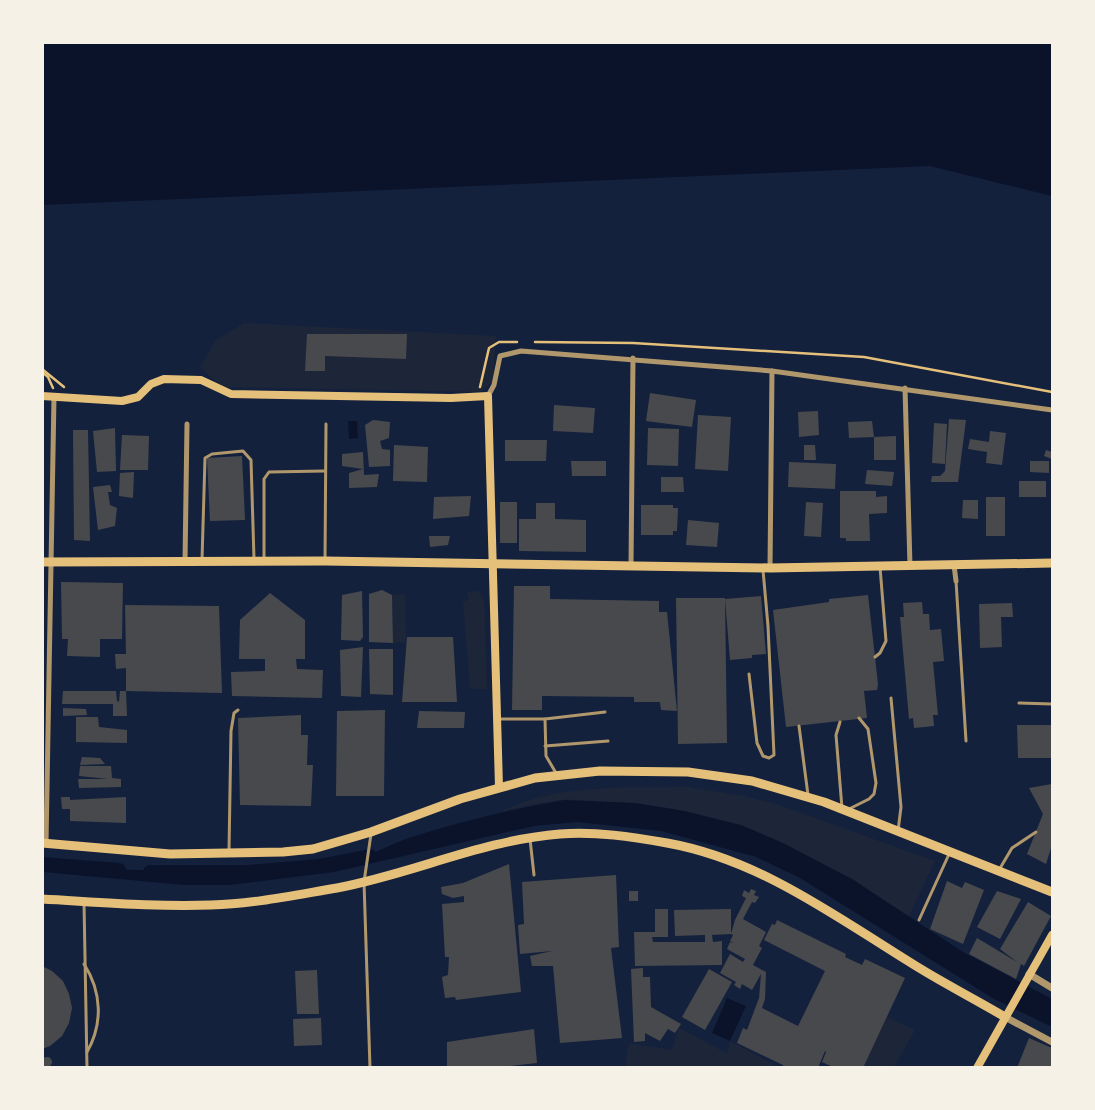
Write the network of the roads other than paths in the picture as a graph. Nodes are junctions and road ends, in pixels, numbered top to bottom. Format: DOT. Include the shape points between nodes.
graph roads {
  1 [pos="633,358"];
  2 [pos="772,371"];
  3 [pos="905,388"];
  4 [pos="42,396"];
  5 [pos="488,396"];
  6 [pos="54,397"];
  7 [pos="1052,410"];
  8 [pos="187,424"];
  9 [pos="326,424"];
  10 [pos="324,471"];
  11 [pos="47,562"];
  12 [pos="185,562"];
  13 [pos="202,562"];
  14 [pos="254,562"];
  15 [pos="264,562"];
  16 [pos="325,562"];
  17 [pos="493,563"];
  18 [pos="1052,563"];
  19 [pos="954,565"];
  20 [pos="631,566"];
  21 [pos="910,566"];
  22 [pos="880,567"];
  23 [pos="766,568"];
  24 [pos="956,580"];
  25 [pos="875,657"];
  26 [pos="749,674"];
  27 [pos="892,698"];
  28 [pos="1019,703"];
  29 [pos="1052,704"];
  30 [pos="238,710"];
  31 [pos="605,712"];
  32 [pos="859,718"];
  33 [pos="497,719"];
  34 [pos="545,719"];
  35 [pos="840,722"];
  36 [pos="799,726"];
  37 [pos="608,741"];
  38 [pos="966,741"];
  39 [pos="546,746"];
  40 [pos="559,775"];
  41 [pos="499,787"];
  42 [pos="808,797"];
  43 [pos="844,810"];
  44 [pos="371,832"];
  45 [pos="898,832"];
  46 [pos="1036,832"];
  47 [pos="530,838"];
  48 [pos="44,843"];
  49 [pos="950,851"];
  50 [pos="229,854"];
  51 [pos="999,870"];
  52 [pos="534,874"];
  53 [pos="364,882"];
  54 [pos="1052,892"];
  55 [pos="42,899"];
  56 [pos="84,902"];
  57 [pos="919,920"];
  58 [pos="1052,934"];
  59 [pos="84,964"];
  60 [pos="1029,974"];
  61 [pos="1052,988"];
  62 [pos="1006,1015"];
  63 [pos="1052,1042"];
  64 [pos="87,1052"];
  65 [pos="87,1068"];
  66 [pos="370,1068"];
  67 [pos="978,1068"];
  1 -- 2 [label="street"];
  1 -- 5 [label="street" via="551,351 511,352 500,356 497,361 496,377"];
  1 -- 20 [label="street"];
  2 -- 3 [label="street"];
  2 -- 23 [label="street"];
  3 -- 7 [label="street"];
  3 -- 21 [label="street"];
  4 -- 6 [label="main road"];
  5 -- 6 [label="main road" via="231,394 201,380 164,379 151,384 138,397 122,402"];
  5 -- 17 [label="main road"];
  6 -- 11 [label="street"];
  8 -- 12 [label="street"];
  9 -- 10 [label="lane"];
  10 -- 15 [label="lane" via="266,474"];
  10 -- 16 [label="lane"];
  11 -- 12 [label="main road"];
  11 -- 48 [label="street"];
  12 -- 13 [label="main road"];
  13 -- 14 [label="main road"];
  13 -- 14 [label="lane" via="205,458 212,454 243,451 251,460"];
  14 -- 15 [label="main road"];
  15 -- 16 [label="main road"];
  16 -- 17 [label="main road"];
  17 -- 20 [label="main road"];
  17 -- 33 [label="main road"];
  18 -- 19 [label="main road"];
  19 -- 21 [label="main road"];
  19 -- 24 [label="street"];
  20 -- 23 [label="main road"];
  21 -- 22 [label="main road"];
  22 -- 23 [label="main road"];
  22 -- 25 [label="lane" via="886,641"];
  23 -- 26 [label="lane" via="774,755 769,758 763,756 757,743"];
  24 -- 38 [label="lane"];
  27 -- 45 [label="lane" via="901,807"];
  28 -- 29 [label="lane"];
  30 -- 50 [label="lane" via="234,713 231,732"];
  31 -- 34 [label="lane"];
  32 -- 43 [label="lane" via="868,729 876,784 869,799"];
  33 -- 34 [label="lane"];
  33 -- 41 [label="main road"];
  34 -- 39 [label="lane"];
  35 -- 43 [label="lane" via="836,735"];
  36 -- 42 [label="lane"];
  37 -- 39 [label="lane"];
  39 -- 40 [label="lane" via="549,763"];
  40 -- 41 [label="main road"];
  40 -- 42 [label="main road" via="620,770 688,772 752,781"];
  41 -- 44 [label="main road"];
  42 -- 43 [label="main road"];
  43 -- 45 [label="main road"];
  44 -- 50 [label="main road" via="313,849"];
  44 -- 53 [label="lane"];
  45 -- 49 [label="main road"];
  46 -- 51 [label="lane" via="1012,848"];
  47 -- 52 [label="lane"];
  47 -- 53 [label="main road"];
  47 -- 62 [label="main road" via="582,834 650,841 709,854 747,867 832,911 907,961"];
  48 -- 50 [label="main road" via="170,854"];
  49 -- 51 [label="main road"];
  49 -- 57 [label="lane"];
  51 -- 54 [label="main road"];
  53 -- 56 [label="main road" via="257,901 220,904"];
  53 -- 66 [label="lane"];
  55 -- 56 [label="main road"];
  56 -- 59 [label="lane"];
  58 -- 60 [label="main road"];
  59 -- 64 [label="lane"];
  59 -- 64 [label="lane" via="96,986 99,1018 94,1040"];
  60 -- 61 [label="street"];
  60 -- 62 [label="main road"];
  62 -- 63 [label="street"];
  62 -- 67 [label="main road"];
  64 -- 65 [label="lane"];
}
